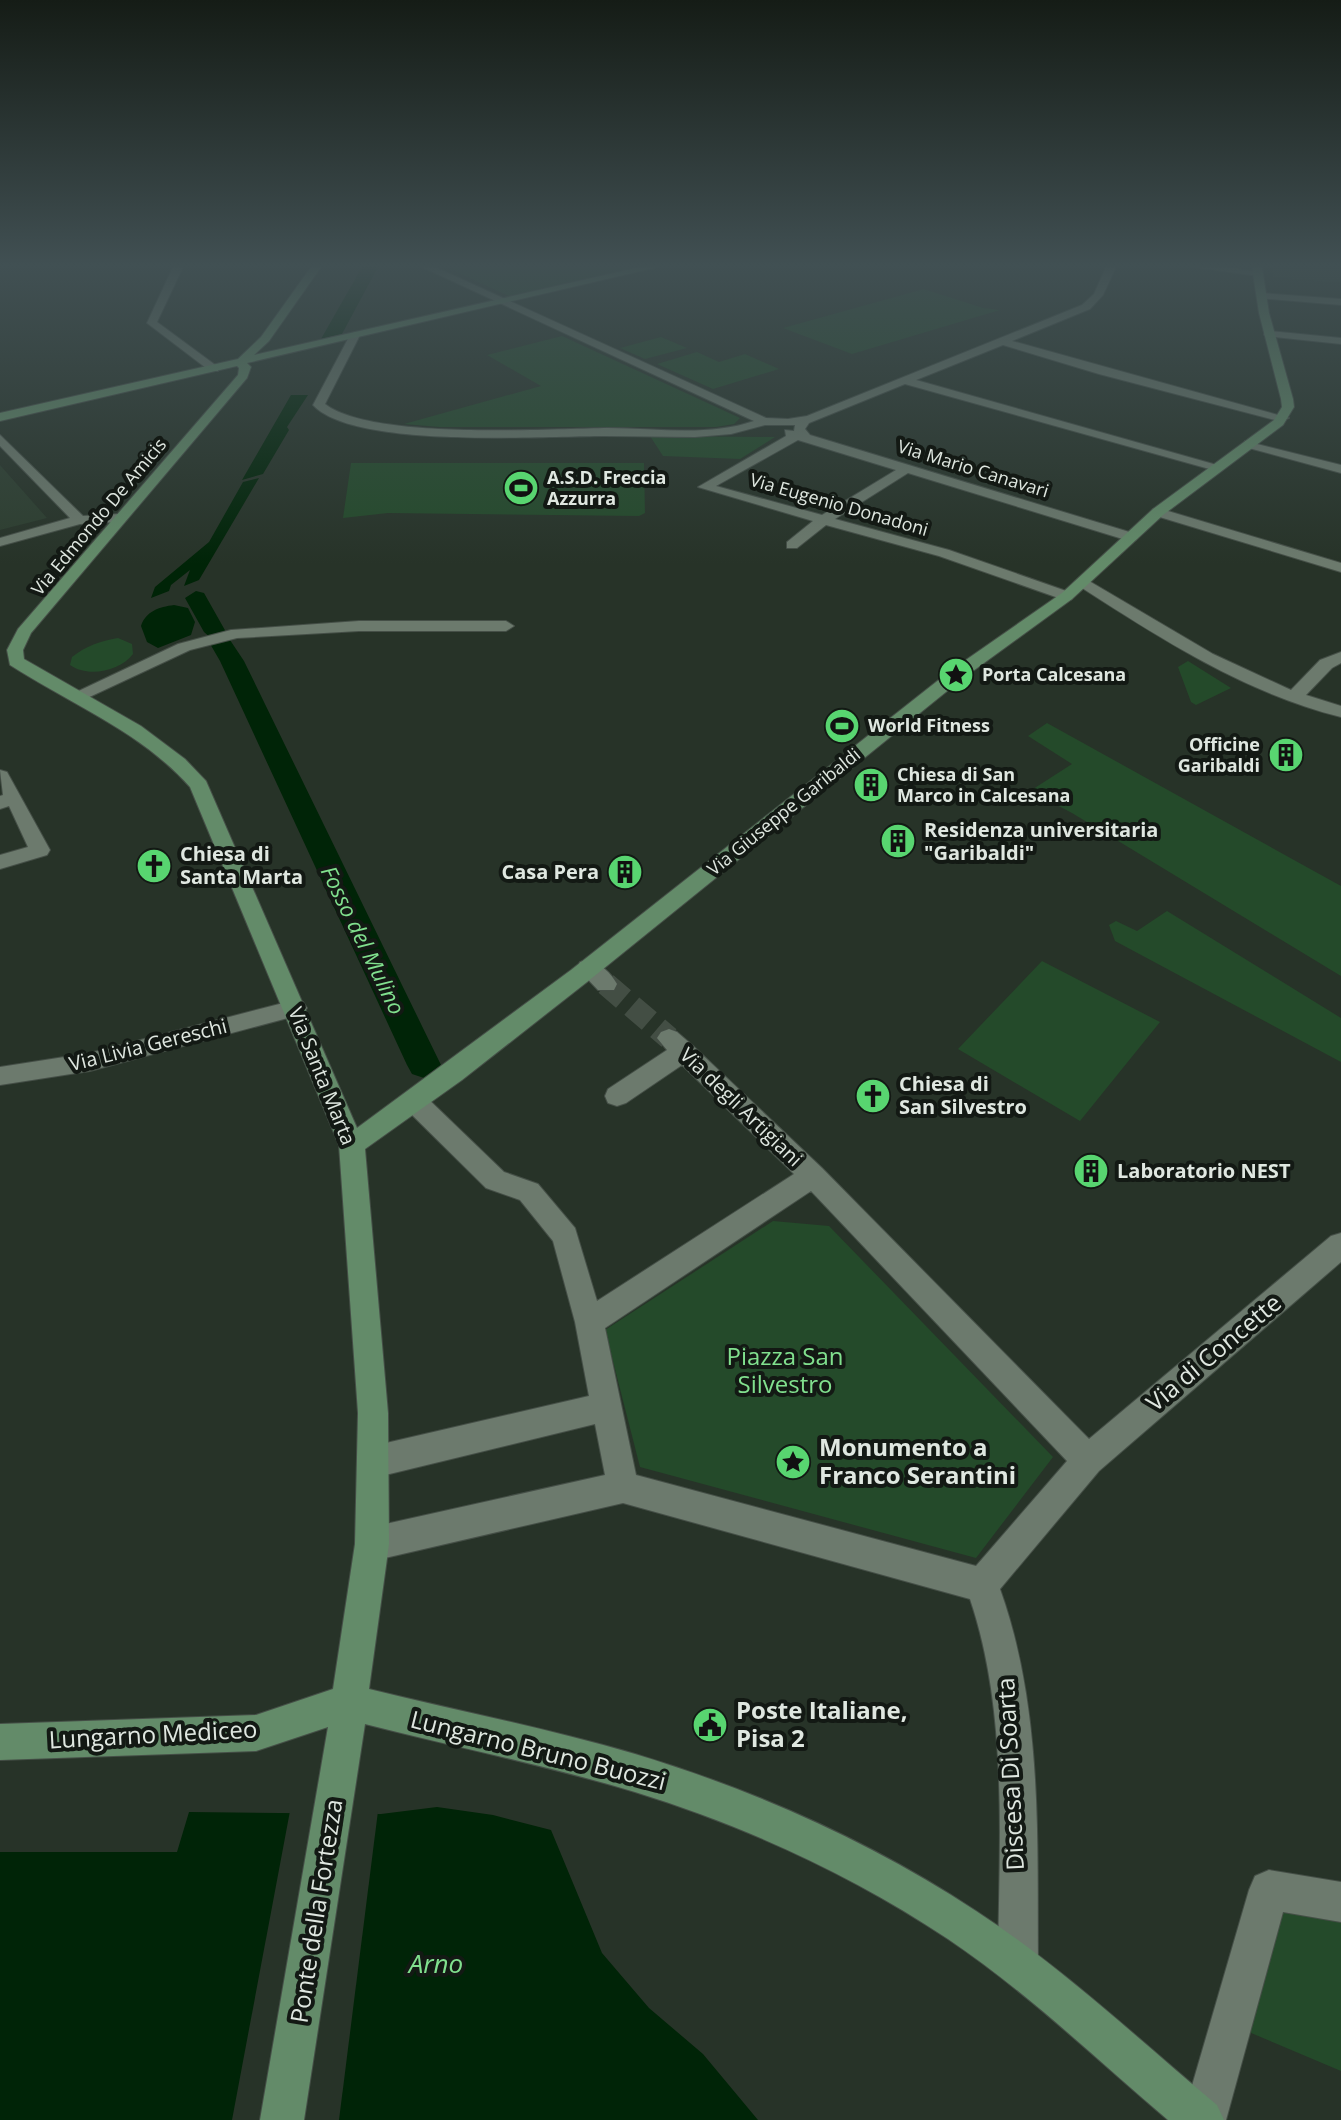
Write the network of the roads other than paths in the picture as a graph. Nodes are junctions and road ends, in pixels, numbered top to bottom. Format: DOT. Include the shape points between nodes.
graph roads {
  1 [pos="210,366"];
  2 [pos="227,366"];
  3 [pos="244,366"];
  4 [pos="336,366"];
  5 [pos="642,366"];
  6 [pos="942,366"];
  7 [pos="1083,366"];
  8 [pos="1278,366"];
  9 [pos="214,369"];
  10 [pos="906,381"];
  11 [pos="0,417"];
  12 [pos="1283,418"];
  13 [pos="810,419"];
  14 [pos="764,421"];
  15 [pos="719,431"];
  16 [pos="804,435"];
  17 [pos="0,439"];
  18 [pos="1249,444"];
  19 [pos="1218,467"];
  20 [pos="908,468"];
  21 [pos="1341,469"];
  22 [pos="1158,512"];
  23 [pos="120,518"];
  24 [pos="79,520"];
  25 [pos="823,520"];
  26 [pos="1131,537"];
  27 [pos="0,542"];
  28 [pos="792,545"];
  29 [pos="1341,568"];
  30 [pos="1076,590"];
  31 [pos="506,626"];
  32 [pos="1341,657"];
  33 [pos="8,664"];
  34 [pos="77,696"];
  35 [pos="1294,697"];
  36 [pos="1341,712"];
  37 [pos="0,776"];
  38 [pos="7,801"];
  39 [pos="0,862"];
  40 [pos="588,968"];
  41 [pos="606,984"];
  42 [pos="295,1008"];
  43 [pos="0,1076"];
  44 [pos="617,1096"];
  45 [pos="414,1101"];
  46 [pos="352,1145"];
  47 [pos="813,1176"];
  48 [pos="1341,1245"];
  49 [pos="589,1322"];
  50 [pos="605,1407"];
  51 [pos="1088,1460"];
  52 [pos="373,1462"];
  53 [pos="623,1487"];
  54 [pos="372,1544"];
  55 [pos="982,1585"];
  56 [pos="350,1702"];
  57 [pos="0,1742"];
  58 [pos="1341,1902"];
  59 [pos="1018,1965"];
  60 [pos="282,2120"];
  61 [pos="1203,2120"];
  1 -- 9 [label="street"];
  2 -- 9 [label="street"];
  3 -- 23 [label="street, Via Edmondo De Amicis" via="243,376"];
  4 -- 15 [label="street" via="319,405 324,410 408,429"];
  5 -- 14 [label="street"];
  6 -- 10 [label="street"];
  7 -- 12 [label="street"];
  8 -- 12 [label="street" via="1288,407"];
  9 -- 11 [label="street"];
  10 -- 13 [label="street"];
  10 -- 19 [label="street"];
  12 -- 18 [label="street, Via Giuseppe Garibaldi"];
  13 -- 14 [label="street"];
  13 -- 16 [label="street" via="799,427"];
  14 -- 15 [label="street"];
  15 -- 16 [label="street, Via Mario Canavari"];
  16 -- 20 [label="street, Via Mario Canavari"];
  16 -- 25 [label="street, Via Eugenio Donadoni" via="705,487"];
  17 -- 24 [label="street"];
  18 -- 19 [label="street, Via Giuseppe Garibaldi"];
  18 -- 21 [label="street"];
  19 -- 22 [label="street, Via Giuseppe Garibaldi"];
  20 -- 25 [label="street"];
  20 -- 26 [label="street, Via Mario Canavari"];
  22 -- 26 [label="street, Via Giuseppe Garibaldi"];
  22 -- 29 [label="street"];
  23 -- 24 [label="street"];
  23 -- 33 [label="street, Via Edmondo De Amicis" via="24,632"];
  24 -- 27 [label="street"];
  25 -- 28 [label="street"];
  25 -- 30 [label="street, Via Eugenio Donadoni"];
  26 -- 30 [label="street, Via Giuseppe Garibaldi"];
  30 -- 35 [label="street, Via Eugenio Donadoni" via="1200,656"];
  30 -- 40 [label="street, Via Giuseppe Garibaldi" via="947,682"];
  31 -- 34 [label="street" via="256,630 196,644"];
  32 -- 35 [label="street" via="1326,664"];
  33 -- 34 [label="street, Via Santa Marta"];
  34 -- 42 [label="street, Via Santa Marta" via="164,747 199,785"];
  35 -- 36 [label="street, Via Eugenio Donadoni"];
  37 -- 38 [label="street"];
  38 -- 39 [label="street" via="40,850"];
  40 -- 41 [label="street"];
  40 -- 45 [label="street, Via Giuseppe Garibaldi"];
  42 -- 43 [label="street, Via Livia Gereschi" via="90,1062"];
  42 -- 46 [label="street, Via Santa Marta"];
  44 -- 47 [label="street, Via degli Artigiani" via="676,1044"];
  45 -- 46 [label="street, Via Giuseppe Garibaldi"];
  45 -- 49 [label="street" via="495,1180 529,1192 565,1236"];
  46 -- 52 [label="street, Via Santa Marta"];
  47 -- 49 [label="street"];
  47 -- 51 [label="street"];
  48 -- 51 [label="street, Via di Concette"];
  49 -- 50 [label="street"];
  50 -- 52 [label="street"];
  50 -- 53 [label="street"];
  51 -- 55 [label="street"];
  52 -- 54 [label="street, Via Santa Marta"];
  53 -- 54 [label="street"];
  53 -- 55 [label="street"];
  54 -- 56 [label="street, Via Santa Marta"];
  55 -- 59 [label="street, Discesa Di Soarta" via="1007,1672"];
  56 -- 57 [label="street, Lungarno Mediceo" via="256,1733"];
  56 -- 59 [label="street, Lungarno Bruno Buozzi" via="555,1751 683,1789 813,1842 889,1881"];
  56 -- 60 [label="street, Ponte della Fortezza"];
  58 -- 61 [label="street" via="1269,1890"];
  59 -- 61 [label="street, Lungarno Bruno Buozzi"];
}
